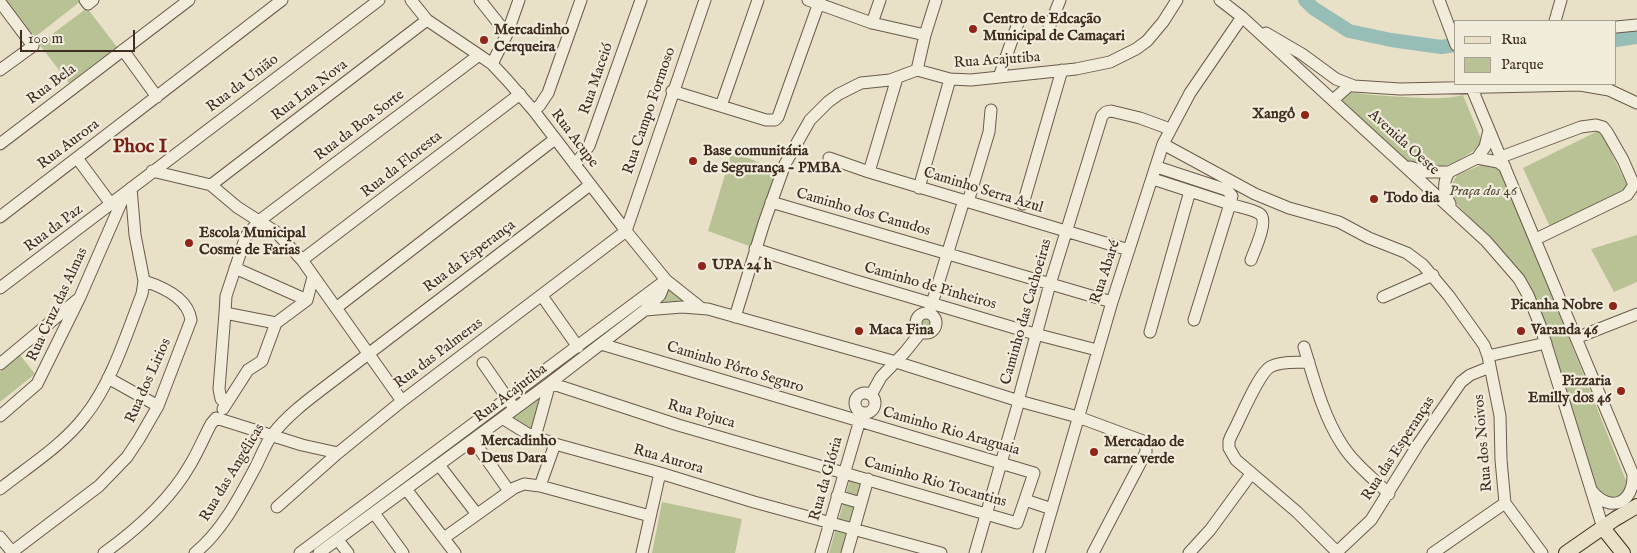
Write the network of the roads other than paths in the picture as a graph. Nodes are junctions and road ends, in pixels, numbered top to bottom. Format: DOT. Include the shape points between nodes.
graph roads {
  1 [pos="189,0"];
  2 [pos="282,0"];
  3 [pos="379,0"];
  4 [pos="411,0"];
  5 [pos="480,0"];
  6 [pos="519,0"];
  7 [pos="581,0"];
  8 [pos="641,0"];
  9 [pos="705,0"];
  10 [pos="758,0"];
  11 [pos="880,0"];
  12 [pos="936,0"];
  13 [pos="1060,0"];
  14 [pos="1177,0"];
  15 [pos="1220,0"];
  16 [pos="1439,0"];
  17 [pos="1561,0"];
  18 [pos="815,1"];
  19 [pos="0,2"];
  20 [pos="427,20"];
  21 [pos="1246,20"];
  22 [pos="1555,20"];
  23 [pos="1018,23"];
  24 [pos="872,24"];
  25 [pos="1637,25"];
  26 [pos="1617,27"];
  27 [pos="507,34"];
  28 [pos="925,35"];
  29 [pos="1046,35"];
  30 [pos="1454,38"];
  31 [pos="123,50"];
  32 [pos="479,55"];
  33 [pos="492,64"];
  34 [pos="0,70"];
  35 [pos="917,70"];
  36 [pos="1062,70"];
  37 [pos="1000,77"];
  38 [pos="897,78"];
  39 [pos="950,80"];
  40 [pos="1350,85"];
  41 [pos="1471,86"];
  42 [pos="672,91"];
  43 [pos="520,94"];
  44 [pos="156,97"];
  45 [pos="1333,100"];
  46 [pos="1637,103"];
  47 [pos="721,106"];
  48 [pos="991,110"];
  49 [pos="534,111"];
  50 [pos="1170,128"];
  51 [pos="1489,130"];
  52 [pos="556,140"];
  53 [pos="0,144"];
  54 [pos="1163,144"];
  55 [pos="77,158"];
  56 [pos="830,158"];
  57 [pos="1476,158"];
  58 [pos="1503,162"];
  59 [pos="1401,163"];
  60 [pos="575,165"];
  61 [pos="1157,167"];
  62 [pos="152,171"];
  63 [pos="869,172"];
  64 [pos="1449,172"];
  65 [pos="1153,179"];
  66 [pos="590,185"];
  67 [pos="211,186"];
  68 [pos="919,188"];
  69 [pos="128,190"];
  70 [pos="1190,190"];
  71 [pos="966,201"];
  72 [pos="771,202"];
  73 [pos="111,204"];
  74 [pos="1023,204"];
  75 [pos="1230,204"];
  76 [pos="1454,210"];
  77 [pos="0,217"];
  78 [pos="259,221"];
  79 [pos="626,232"];
  80 [pos="1066,232"];
  81 [pos="1536,239"];
  82 [pos="755,249"];
  83 [pos="1129,250"];
  84 [pos="947,254"];
  85 [pos="302,260"];
  86 [pos="1251,260"];
  87 [pos="235,268"];
  88 [pos="1433,275"];
  89 [pos="313,277"];
  90 [pos="666,280"];
  91 [pos="144,281"];
  92 [pos="1050,284"];
  93 [pos="0,288"];
  94 [pos="542,296"];
  95 [pos="80,297"];
  96 [pos="1383,297"];
  97 [pos="307,300"];
  98 [pos="1112,302"];
  99 [pos="336,308"];
  100 [pos="702,308"];
  101 [pos="930,308"];
  102 [pos="645,310"];
  103 [pos="225,313"];
  104 [pos="1637,314"];
  105 [pos="735,317"];
  106 [pos="1194,320"];
  107 [pos="276,323"];
  108 [pos="1150,332"];
  109 [pos="1035,334"];
  110 [pos="1576,338"];
  111 [pos="1546,342"];
  112 [pos="602,344"];
  113 [pos="578,347"];
  114 [pos="1304,347"];
  115 [pos="1097,350"];
  116 [pos="368,354"];
  117 [pos="1489,361"];
  118 [pos="896,362"];
  119 [pos="1309,362"];
  120 [pos="483,363"];
  121 [pos="0,364"];
  122 [pos="108,378"];
  123 [pos="550,383"];
  124 [pos="871,395"];
  125 [pos="508,398"];
  126 [pos="402,401"];
  127 [pos="1018,401"];
  128 [pos="226,404"];
  129 [pos="158,406"];
  130 [pos="515,408"];
  131 [pos="0,416"];
  132 [pos="861,417"];
  133 [pos="1078,417"];
  134 [pos="502,418"];
  135 [pos="215,419"];
  136 [pos="272,435"];
  137 [pos="535,438"];
  138 [pos="473,440"];
  139 [pos="555,444"];
  140 [pos="338,453"];
  141 [pos="1001,463"];
  142 [pos="439,465"];
  143 [pos="410,470"];
  144 [pos="844,472"];
  145 [pos="660,473"];
  146 [pos="1251,474"];
  147 [pos="868,479"];
  148 [pos="1635,479"];
  149 [pos="540,486"];
  150 [pos="0,489"];
  151 [pos="405,490"];
  152 [pos="1591,490"];
  153 [pos="509,491"];
  154 [pos="1389,494"];
  155 [pos="837,496"];
  156 [pos="1025,500"];
  157 [pos="861,503"];
  158 [pos="1505,503"];
  159 [pos="1637,506"];
  160 [pos="277,507"];
  161 [pos="1052,509"];
  162 [pos="374,513"];
  163 [pos="476,514"];
  164 [pos="986,514"];
  165 [pos="650,516"];
  166 [pos="829,522"];
  167 [pos="854,528"];
  168 [pos="1603,528"];
  169 [pos="0,538"];
  170 [pos="444,538"];
  171 [pos="338,540"];
  172 [pos="1193,551"];
  173 [pos="1337,552"];
  174 [pos="12,553"];
  175 [pos="104,553"];
  176 [pos="195,553"];
  177 [pos="300,553"];
  178 [pos="319,553"];
  179 [pos="348,553"];
  180 [pos="403,553"];
  181 [pos="455,553"];
  182 [pos="642,553"];
  183 [pos="821,553"];
  184 [pos="847,553"];
  185 [pos="941,553"];
  186 [pos="975,553"];
  187 [pos="1039,553"];
  188 [pos="1093,553"];
  189 [pos="1433,553"];
  190 [pos="1542,553"];
  191 [pos="1566,553"];
  192 [pos="1623,553"];
  1 -- 31 [label="street, Rua Bela"];
  2 -- 44 [label="street, Rua Aurora"];
  3 -- 62 [label="street, Rua da União"];
  4 -- 20 [label="street, Rua Acupe"];
  5 -- 27 [label="street"];
  6 -- 27 [label="street"];
  7 -- 49 [label="street" via="548,93"];
  8 -- 60 [label="street, Rua Maceió" via="589,146"];
  9 -- 42 [label="street, Rua Campo Formoso"];
  10 -- 47 [label="street"];
  11 -- 24 [label="street"];
  12 -- 28 [label="street"];
  13 -- 29 [label="street"];
  14 -- 36 [label="street, Rua Acajutiba" via="1154,34 1136,49 1110,62"];
  15 -- 21 [label="street, Avenida Oeste"];
  16 -- 30 [label="street"];
  17 -- 22 [label="street"];
  18 -- 24 [label="street"];
  18 -- 47 [label="street" via="778,118 766,120"];
  19 -- 34 [label="street" via="33,46"];
  20 -- 32 [label="street, Rua Acupe"];
  20 -- 67 [label="street, Rua Lua Nova"];
  21 -- 40 [label="street"];
  21 -- 45 [label="street, Avenida Oeste"];
  21 -- 50 [label="street, Rua Abaré" via="1199,78"];
  23 -- 37 [label="street"];
  24 -- 28 [label="street"];
  25 -- 26 [label="street"];
  27 -- 33 [label="street"];
  28 -- 35 [label="street"];
  31 -- 44 [label="street"];
  31 -- 53 [label="street, Rua Bela"];
  32 -- 33 [label="street, Rua Acupe"];
  32 -- 78 [label="street, Rua da Boa Sorte"];
  33 -- 43 [label="street, Rua Acupe"];
  35 -- 38 [label="street"];
  35 -- 39 [label="street, Rua Acajutiba"];
  36 -- 37 [label="street, Rua Acajutiba"];
  36 -- 74 [label="street"];
  37 -- 39 [label="street, Rua Acajutiba"];
  38 -- 63 [label="street"];
  38 -- 72 [label="street" via="857,85 839,94 815,114 790,154"];
  39 -- 68 [label="street"];
  40 -- 41 [label="street" via="1400,89"];
  40 -- 45 [label="street"];
  41 -- 46 [label="street" via="1580,85 1609,90"];
  41 -- 51 [label="street"];
  42 -- 47 [label="street"];
  42 -- 79 [label="street, Rua Campo Formoso"];
  43 -- 49 [label="street, Rua Acupe"];
  43 -- 85 [label="street, Rua da Floresta"];
  44 -- 55 [label="street, Rua Aurora"];
  45 -- 59 [label="street, Avenida Oeste"];
  48 -- 71 [label="street" via="989,132"];
  49 -- 52 [label="street, Rua Acupe"];
  50 -- 54 [label="street, Rua Abaré"];
  50 -- 80 [label="street, Caminho das Cachoeiras" via="1111,111 1105,113"];
  51 -- 57 [label="street" via="1486,147"];
  51 -- 58 [label="street"];
  52 -- 60 [label="street, Rua Acupe"];
  52 -- 99 [label="street"];
  54 -- 61 [label="street, Rua Abaré"];
  54 -- 88 [label="street, Rua dos Noivos" via="1256,194 1289,208 1339,222 1369,238 1407,252"];
  55 -- 73 [label="street"];
  55 -- 77 [label="street, Rua Aurora"];
  56 -- 63 [label="street, Caminho Serra Azul"];
  57 -- 58 [label="street"];
  57 -- 64 [label="street"];
  58 -- 81 [label="street"];
  58 -- 81 [label="street" via="1581,127 1596,125 1608,132 1630,175 1634,185 1627,195"];
  59 -- 64 [label="street" via="1425,172"];
  59 -- 76 [label="street, Avenida Oeste"];
  60 -- 66 [label="street, Rua Acupe"];
  61 -- 65 [label="street, Rua Abaré"];
  61 -- 75 [label="street" via="1227,190 1232,196"];
  62 -- 67 [label="street"];
  62 -- 69 [label="street, Rua da União"];
  63 -- 68 [label="street, Caminho Serra Azul"];
  64 -- 76 [label="street" via="1444,191"];
  65 -- 70 [label="street"];
  65 -- 83 [label="street, Rua Abaré"];
  66 -- 79 [label="street, Rua Acupe"];
  66 -- 116 [label="street, Rua da Esperança"];
  67 -- 78 [label="street"];
  68 -- 71 [label="street, Caminho Serra Azul"];
  69 -- 73 [label="street, Rua da Paz"];
  69 -- 91 [label="street"];
  69 -- 95 [label="street, Rua Cruz das Almas"];
  70 -- 75 [label="street"];
  70 -- 108 [label="street"];
  71 -- 80 [label="street, Caminho Serra Azul"];
  71 -- 84 [label="street"];
  72 -- 82 [label="street"];
  72 -- 84 [label="street, Caminho dos Canudos"];
  73 -- 93 [label="street, Rua da Paz"];
  75 -- 86 [label="street" via="1260,214 1264,219"];
  75 -- 106 [label="street"];
  76 -- 111 [label="street, Avenida Oeste" via="1498,253 1519,279"];
  78 -- 85 [label="street" via="276,232"];
  78 -- 87 [label="street, Rua da Boa Sorte" via="246,236"];
  79 -- 90 [label="street, Rua Acupe"];
  79 -- 94 [label="street, Rua das Palmeras"];
  80 -- 83 [label="street, Caminho Serra Azul"];
  80 -- 92 [label="street, Caminho das Cachoeiras"];
  81 -- 110 [label="street"];
  82 -- 101 [label="street, Caminho de Pinheiros"];
  82 -- 105 [label="street"];
  83 -- 98 [label="street, Rua Abaré"];
  84 -- 92 [label="street, Caminho dos Canudos"];
  84 -- 101 [label="street"];
  85 -- 89 [label="street"];
  87 -- 97 [label="street"];
  87 -- 103 [label="street, Rua da Boa Sorte" via="226,296"];
  88 -- 96 [label="street"];
  88 -- 117 [label="street, Rua dos Noivos" via="1478,335"];
  89 -- 97 [label="street"];
  89 -- 99 [label="street"];
  90 -- 100 [label="street, Rua Acupe"];
  90 -- 102 [label="street, Rua Acajutiba" via="660,295"];
  90 -- 113 [label="street"];
  91 -- 122 [label="street"];
  91 -- 129 [label="street, Rua dos Lirios" via="177,297 188,311 190,320"];
  92 -- 98 [label="street, Caminho dos Canudos"];
  92 -- 109 [label="street, Caminho das Cachoeiras"];
  94 -- 113 [label="street"];
  94 -- 126 [label="street, Rua das Palmeras"];
  95 -- 121 [label="street"];
  95 -- 131 [label="street, Rua Cruz das Almas" via="37,384"];
  97 -- 107 [label="street"];
  98 -- 115 [label="street, Rua Abaré"];
  99 -- 116 [label="street"];
  100 -- 102 [label="street"];
  100 -- 105 [label="street"];
  101 -- 109 [label="street, Caminho de Pinheiros"];
  101 -- 118 [label="street" via="918,317 916,325 921,332"];
  102 -- 112 [label="street, Rua Acajutiba"];
  103 -- 107 [label="street"];
  103 -- 128 [label="street, Rua da Boa Sorte" via="218,388"];
  104 -- 110 [label="street"];
  105 -- 118 [label="street"];
  107 -- 128 [label="street" via="262,361 248,370"];
  109 -- 115 [label="street, Caminho de Pinheiros"];
  109 -- 127 [label="street, Caminho das Cachoeiras"];
  110 -- 148 [label="street"];
  111 -- 117 [label="street, Rua das Esperanças"];
  111 -- 152 [label="street, Avenida Oeste"];
  112 -- 123 [label="street, Rua Acajutiba"];
  112 -- 132 [label="street, Caminho Pôrto Seguro"];
  113 -- 125 [label="street"];
  114 -- 119 [label="street"];
  115 -- 133 [label="street, Rua Abaré"];
  116 -- 126 [label="street"];
  116 -- 136 [label="street, Rua das Angélicas" via="304,403"];
  117 -- 154 [label="street, Rua das Esperanças" via="1461,382 1419,442"];
  117 -- 158 [label="street, Rua dos Noivos" via="1500,416"];
  118 -- 124 [label="street"];
  118 -- 127 [label="street"];
  119 -- 146 [label="street" via="1270,367 1254,390 1229,444 1234,457"];
  119 -- 154 [label="street" via="1326,412 1342,444"];
  120 -- 125 [label="street"];
  122 -- 129 [label="street"];
  122 -- 150 [label="street" via="94,404 74,429"];
  123 -- 130 [label="street, Rua Acajutiba"];
  123 -- 137 [label="street"];
  123 -- 144 [label="street, Rua Pojuca" via="656,418"];
  124 -- 132 [label="street" via="875,401 874,408"];
  124 -- 132 [label="street" via="864,392 856,398 856,409"];
  125 -- 130 [label="street"];
  125 -- 143 [label="street"];
  126 -- 140 [label="street, Rua das Palmeras"];
  127 -- 133 [label="street"];
  127 -- 141 [label="street, Caminho das Cachoeiras"];
  128 -- 135 [label="street"];
  129 -- 174 [label="street, Rua dos Lirios" via="132,449 107,478"];
  130 -- 134 [label="street, Rua Acajutiba"];
  132 -- 141 [label="street, Caminho Rio Araguaia"];
  132 -- 144 [label="street, Rua da Glória"];
  133 -- 161 [label="street, Rua Abaré"];
  133 -- 188 [label="street" via="1140,439 1146,447"];
  134 -- 137 [label="street, Rua Aurora"];
  134 -- 138 [label="street, Rua Acajutiba"];
  135 -- 136 [label="street"];
  135 -- 175 [label="street" via="176,486 151,513"];
  136 -- 140 [label="street"];
  136 -- 176 [label="street, Rua das Angélicas" via="236,502 209,540"];
  137 -- 139 [label="street, Rua Aurora"];
  138 -- 142 [label="street, Rua Acajutiba"];
  138 -- 153 [label="street"];
  139 -- 145 [label="street, Rua Aurora"];
  139 -- 149 [label="street"];
  140 -- 160 [label="street, Rua das Palmeras"];
  141 -- 156 [label="street, Caminho Rio Araguaia" via="1034,473"];
  141 -- 164 [label="street, Caminho das Cachoeiras"];
  142 -- 151 [label="street, Rua Acajutiba"];
  142 -- 163 [label="street"];
  143 -- 151 [label="street" via="403,486"];
  143 -- 177 [label="street"];
  144 -- 147 [label="street, Caminho Rio Tocantins"];
  144 -- 155 [label="street, Rua da Glória"];
  145 -- 165 [label="street"];
  145 -- 166 [label="street, Rua Aurora"];
  146 -- 172 [label="street"];
  146 -- 173 [label="street" via="1297,512"];
  147 -- 157 [label="street"];
  147 -- 164 [label="street, Caminho Rio Tocantins"];
  148 -- 152 [label="street" via="1630,493 1621,501 1604,502"];
  149 -- 153 [label="street" via="524,484"];
  149 -- 165 [label="street"];
  151 -- 162 [label="street, Rua Acajutiba"];
  151 -- 170 [label="street"];
  152 -- 168 [label="street, Avenida Oeste"];
  153 -- 163 [label="street"];
  154 -- 173 [label="street, Rua das Esperanças" via="1371,520"];
  155 -- 157 [label="street"];
  155 -- 166 [label="street, Rua da Glória"];
  156 -- 161 [label="street"];
  156 -- 164 [label="street, Caminho Rio Tocantins" via="1017,523"];
  157 -- 167 [label="street"];
  158 -- 189 [label="street"];
  158 -- 190 [label="street, Rua dos Noivos"];
  159 -- 168 [label="main road"];
  161 -- 187 [label="street, Rua Abaré"];
  162 -- 171 [label="street, Rua Acajutiba"];
  162 -- 180 [label="street"];
  163 -- 170 [label="street"];
  164 -- 186 [label="street, Caminho das Cachoeiras"];
  165 -- 182 [label="street"];
  166 -- 167 [label="street, Rua Aurora"];
  166 -- 183 [label="street, Rua da Glória"];
  167 -- 184 [label="street"];
  167 -- 185 [label="street, Rua Aurora"];
  168 -- 191 [label="main road"];
  168 -- 192 [label="main road"];
  169 -- 174 [label="street"];
  170 -- 181 [label="street"];
  171 -- 178 [label="street, Rua Acajutiba"];
  171 -- 179 [label="street"];
}
